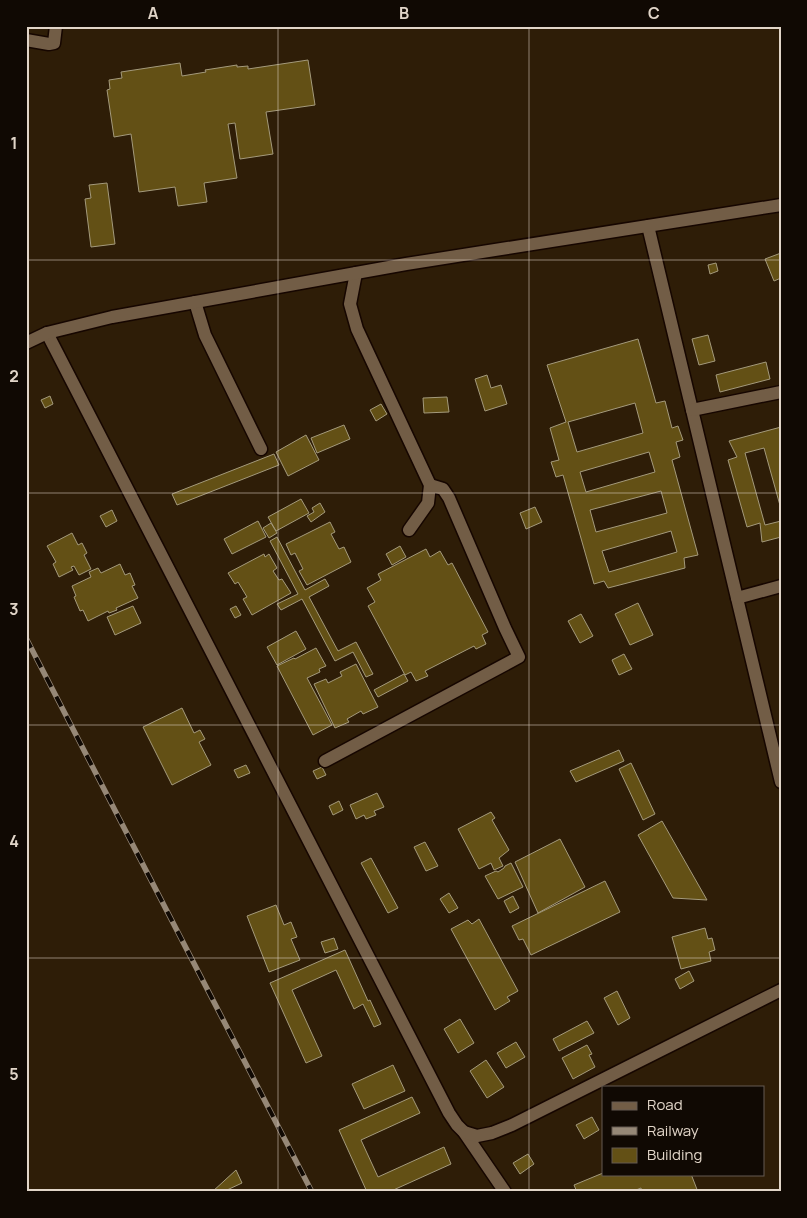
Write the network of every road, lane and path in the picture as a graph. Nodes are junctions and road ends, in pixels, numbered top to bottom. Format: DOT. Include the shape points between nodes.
graph roads {
  1 [pos="56,26"];
  2 [pos="26,40"];
  3 [pos="781,205"];
  4 [pos="648,226"];
  5 [pos="356,273"];
  6 [pos="195,302"];
  7 [pos="47,333"];
  8 [pos="26,343"];
  9 [pos="781,392"];
  10 [pos="692,410"];
  11 [pos="261,449"];
  12 [pos="430,485"];
  13 [pos="409,530"];
  14 [pos="781,586"];
  15 [pos="736,598"];
  16 [pos="777,753"];
  17 [pos="326,761"];
  18 [pos="781,782"];
  19 [pos="781,990"];
  20 [pos="464,1132"];
  21 [pos="506,1192"];
  1 -- 2 [label="street" via="54,43"];
  3 -- 4 [label="street"];
  4 -- 5 [label="street"];
  4 -- 10 [label="street"];
  5 -- 6 [label="street"];
  5 -- 12 [label="street" via="350,304 357,329"];
  6 -- 7 [label="street" via="112,316"];
  6 -- 11 [label="street" via="205,335"];
  7 -- 8 [label="street"];
  7 -- 20 [label="street" via="449,1112"];
  9 -- 10 [label="street"];
  10 -- 15 [label="street"];
  12 -- 13 [label="street" via="428,503"];
  12 -- 17 [label="street" via="443,490 450,498 519,657"];
  14 -- 15 [label="street"];
  15 -- 16 [label="street"];
  16 -- 18 [label="street"];
  19 -- 20 [label="street" via="492,1133 477,1136"];
  20 -- 21 [label="street"];
}
